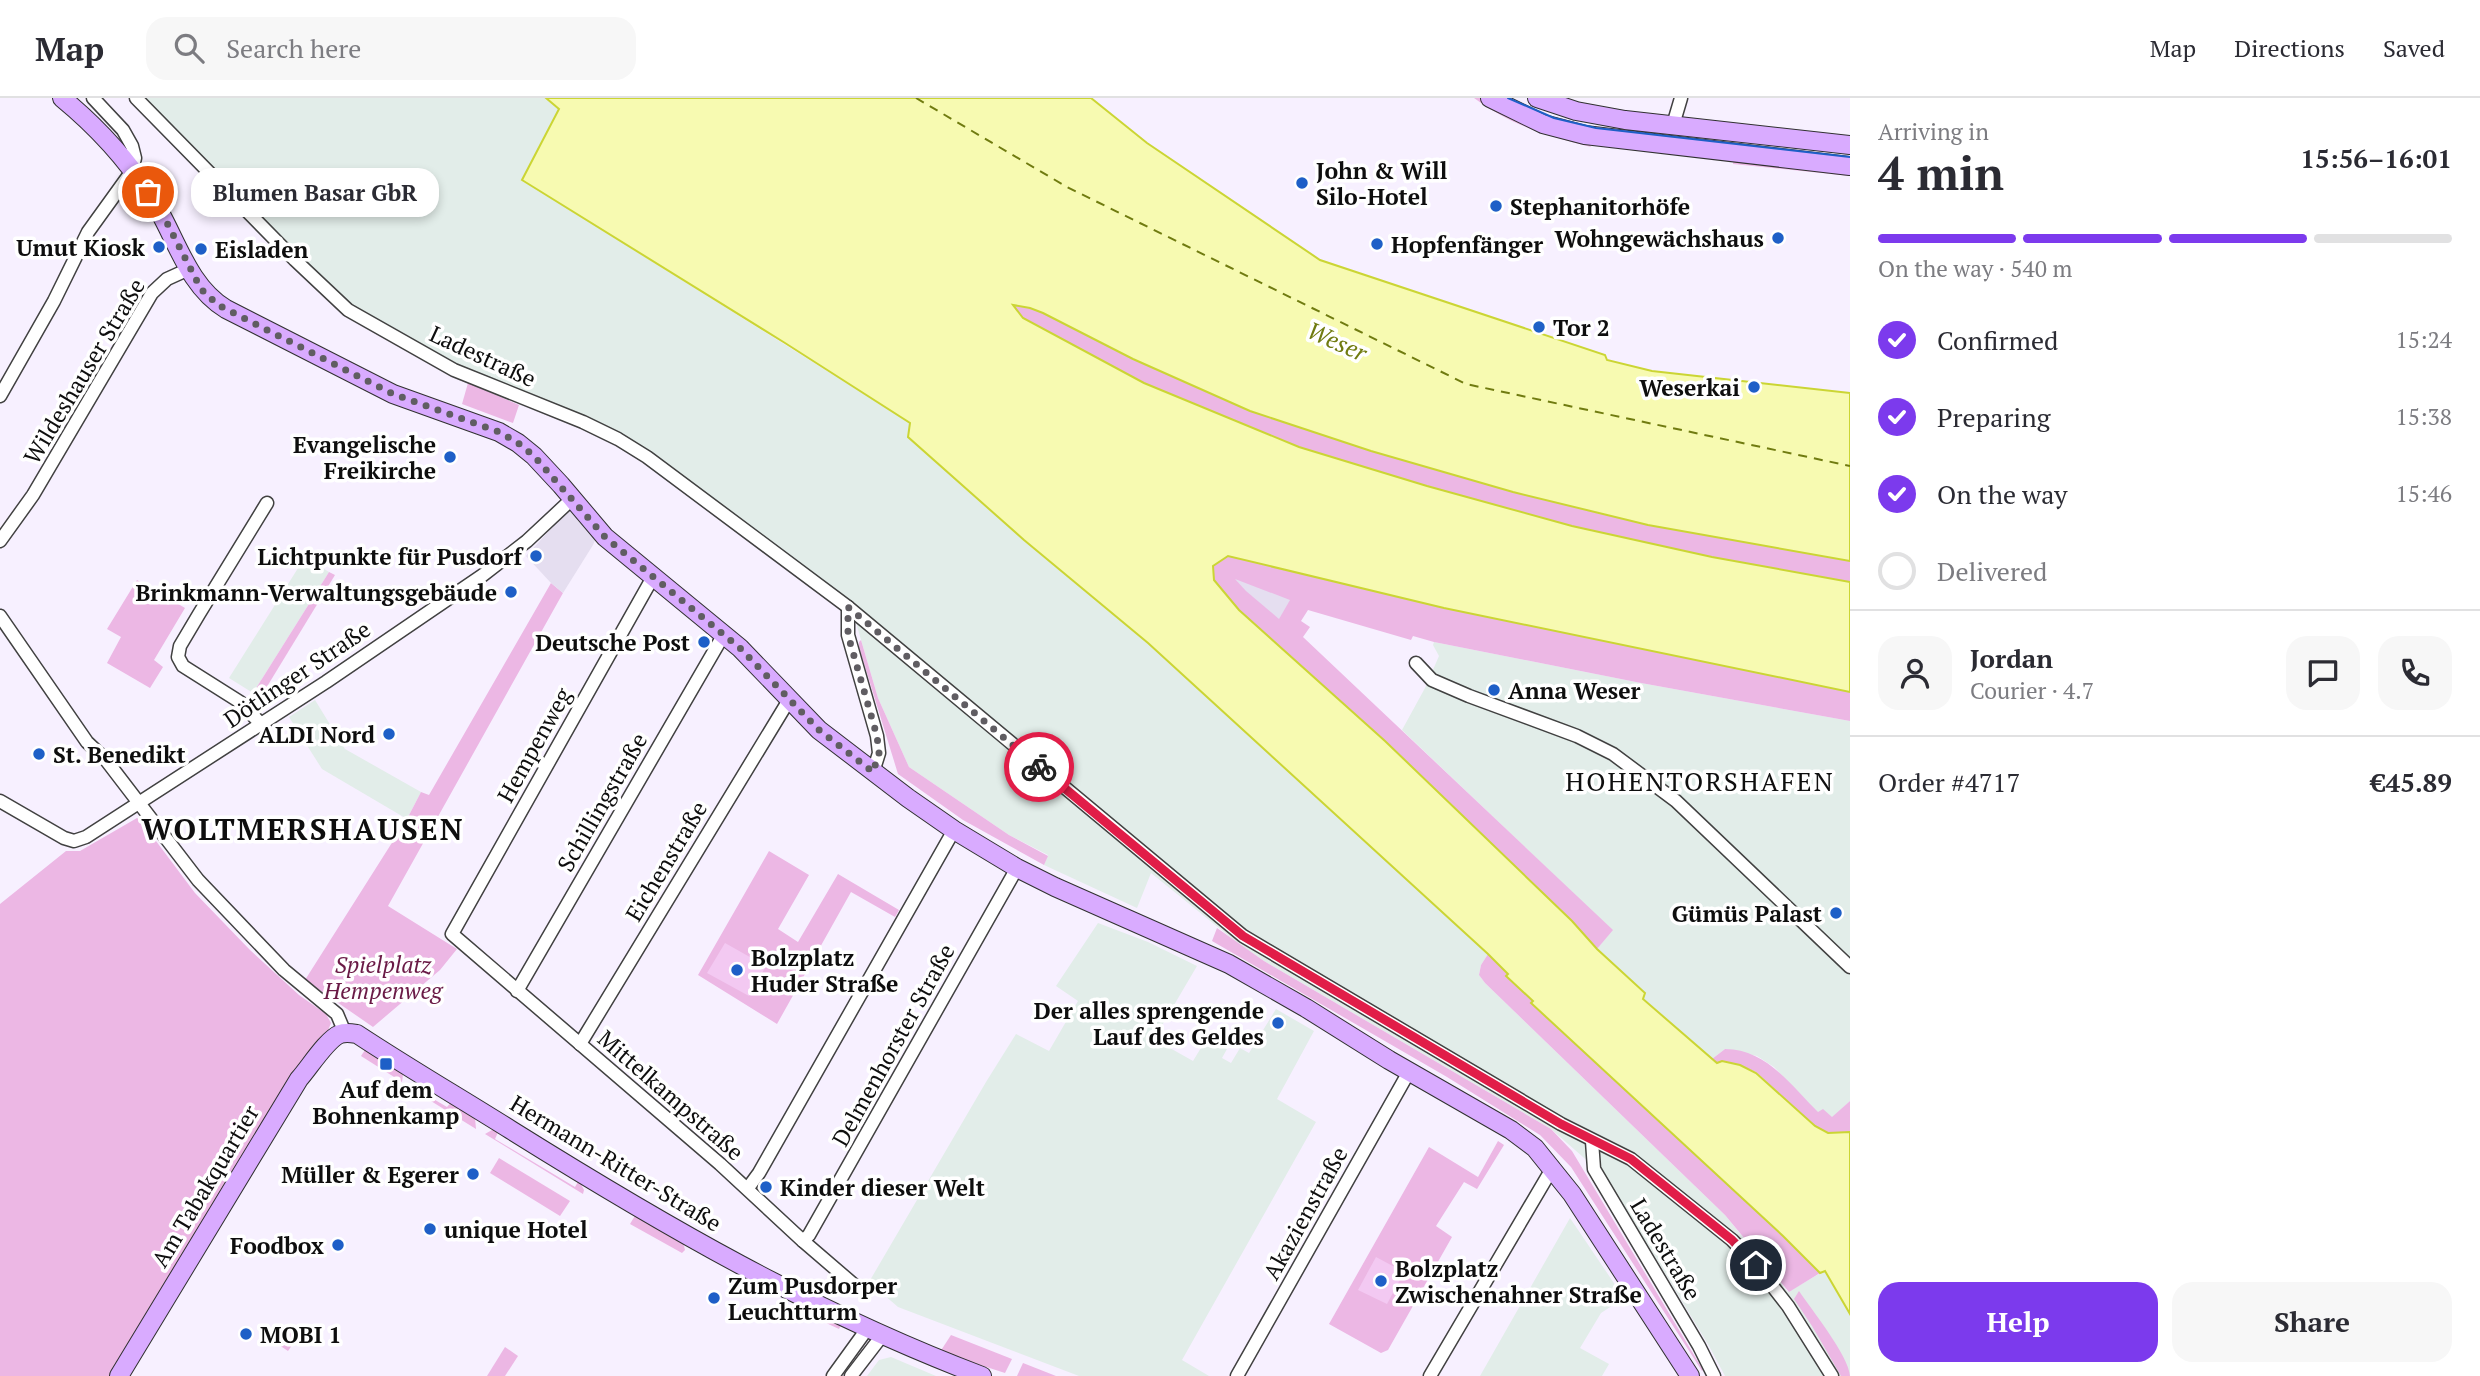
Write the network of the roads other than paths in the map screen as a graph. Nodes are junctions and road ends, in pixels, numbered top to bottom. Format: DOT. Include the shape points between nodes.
graph roads {
  1 [pos="62,98"];
  2 [pos="93,98"];
  3 [pos="136,98"];
  4 [pos="1490,98"];
  5 [pos="1537,98"];
  6 [pos="1681,98"];
  7 [pos="1673,125"];
  8 [pos="1850,145"];
  9 [pos="1850,166"];
  10 [pos="131,170"];
  11 [pos="189,269"];
  12 [pos="0,396"];
  13 [pos="573,498"];
  14 [pos="267,503"];
  15 [pos="0,541"];
  16 [pos="653,577"];
  17 [pos="848,607"];
  18 [pos="0,616"];
  19 [pos="724,634"];
  20 [pos="1416,663"];
  21 [pos="789,700"];
  22 [pos="261,724"];
  23 [pos="873,772"];
  24 [pos="0,801"];
  25 [pos="140,804"];
  26 [pos="954,830"];
  27 [pos="1017,868"];
  28 [pos="452,934"];
  29 [pos="1850,967"];
  30 [pos="517,991"];
  31 [pos="345,1033"];
  32 [pos="580,1044"];
  33 [pos="1410,1070"];
  34 [pos="1591,1141"];
  35 [pos="1553,1167"];
  36 [pos="748,1188"];
  37 [pos="803,1241"];
  38 [pos="860,1290"];
  39 [pos="874,1333"];
  40 [pos="119,1376"];
  41 [pos="833,1376"];
  42 [pos="851,1376"];
  43 [pos="982,1376"];
  44 [pos="1237,1376"];
  45 [pos="1430,1376"];
  46 [pos="1690,1376"];
  47 [pos="1714,1376"];
  48 [pos="1832,1376"];
  1 -- 10 [label="street" via="91,122"];
  2 -- 10 [label="street" via="132,146"];
  3 -- 17 [label="street, Ladestraße" via="348,310 454,370 618,439"];
  4 -- 9 [label="street" via="1543,124 1585,135"];
  5 -- 7 [label="street" via="1576,111"];
  6 -- 7 [label="street"];
  7 -- 8 [label="street"];
  10 -- 11 [label="street" via="165,219"];
  10 -- 12 [label="street" via="88,232"];
  11 -- 13 [label="street" via="201,289 226,309 393,394 518,443"];
  11 -- 15 [label="street, Wildeshauser Straße" via="167,279 152,293 33,495"];
  13 -- 16 [label="street" via="605,537"];
  13 -- 22 [label="street, Dötlinger Straße" via="483,575"];
  14 -- 22 [label="street" via="180,646 178,657 183,666 240,702"];
  16 -- 19 [label="street"];
  16 -- 28 [label="street, Hempenweg"];
  17 -- 23 [label="street" via="848,635 877,736 879,753"];
  17 -- 34 [label="street, Ladestraße" via="1243,936"];
  18 -- 25 [label="street" via="86,742"];
  19 -- 21 [label="street"];
  19 -- 30 [label="street, Schillingstraße"];
  20 -- 29 [label="street" via="1432,680 1613,754 1676,801"];
  21 -- 23 [label="street"];
  21 -- 32 [label="street, Eichenstraße"];
  22 -- 25 [label="street, Dötlinger Straße"];
  23 -- 26 [label="street"];
  24 -- 25 [label="street, Dötlinger Straße" via="74,841"];
  25 -- 31 [label="street" via="220,906 284,970 337,1014"];
  26 -- 27 [label="street"];
  26 -- 36 [label="street"];
  27 -- 33 [label="street" via="1229,964"];
  27 -- 37 [label="street, Delmenhorster Straße"];
  28 -- 30 [label="street, Mittelkampstraße"];
  30 -- 32 [label="street, Mittelkampstraße"];
  31 -- 39 [label="street, Hermann-Ritter-Straße" via="357,1034 698,1242"];
  31 -- 40 [label="street, Am Tabakquartier" via="338,1034 299,1079"];
  32 -- 36 [label="street, Mittelkampstraße"];
  33 -- 35 [label="street" via="1511,1130"];
  33 -- 44 [label="street, Akazienstraße"];
  34 -- 47 [label="street, Ladestraße" via="1594,1170"];
  34 -- 48 [label="street, Ladestraße" via="1631,1159 1732,1240 1788,1307"];
  35 -- 45 [label="street"];
  35 -- 46 [label="street"];
  36 -- 37 [label="street, Mittelkampstraße"];
  37 -- 38 [label="street, Mittelkampstraße"];
  39 -- 41 [label="street"];
  39 -- 42 [label="street"];
  39 -- 43 [label="street, Hermann-Ritter-Straße"];
}
